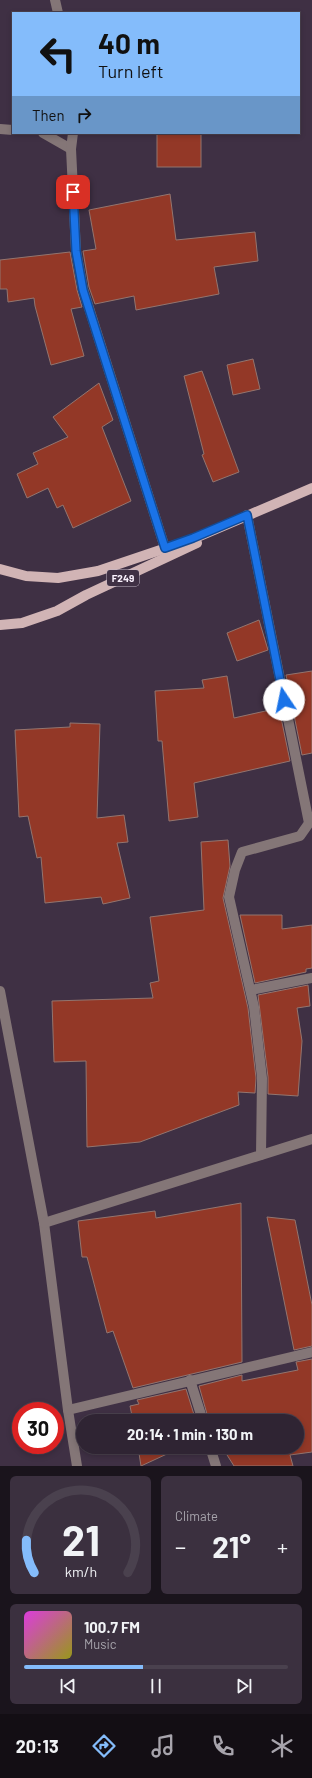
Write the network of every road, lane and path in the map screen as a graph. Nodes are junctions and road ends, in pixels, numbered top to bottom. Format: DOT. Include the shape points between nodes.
graph roads {
  1 [pos="55,0"];
  2 [pos="58,12"];
  3 [pos="0,129"];
  4 [pos="12,130"];
  5 [pos="45,134"];
  6 [pos="73,134"];
  7 [pos="71,149"];
  8 [pos="312,488"];
  9 [pos="245,516"];
  10 [pos="165,548"];
  11 [pos="0,569"];
  12 [pos="0,625"];
  13 [pos="312,978"];
  14 [pos="0,990"];
  15 [pos="251,990"];
  16 [pos="312,1139"];
  17 [pos="261,1155"];
  18 [pos="44,1222"];
  19 [pos="312,1352"];
  20 [pos="190,1380"];
  21 [pos="68,1410"];
  22 [pos="201,1414"];
  23 [pos="212,1454"];
  24 [pos="77,1466"];
  25 [pos="216,1466"];
  1 -- 2 [label="street"];
  3 -- 4 [label="street"];
  5 -- 7 [label="street"];
  6 -- 7 [label="street"];
  7 -- 10 [label="street" via="76,251 83,290"];
  8 -- 9 [label="main road, F249"];
  9 -- 10 [label="main road, F249"];
  9 -- 12 [label="main road, F249" via="208,538 57,611 22,623"];
  9 -- 15 [label="street" via="309,823 300,836 242,852 235,870 229,897"];
  10 -- 11 [label="main road, F249" via="98,571 58,578 26,576"];
  13 -- 15 [label="street"];
  14 -- 18 [label="street"];
  15 -- 17 [label="street" via="262,1078"];
  16 -- 17 [label="street"];
  17 -- 18 [label="street"];
  18 -- 21 [label="street"];
  19 -- 20 [label="street"];
  20 -- 21 [label="street"];
  20 -- 22 [label="street"];
  21 -- 24 [label="street"];
  23 -- 25 [label="street"];
}
